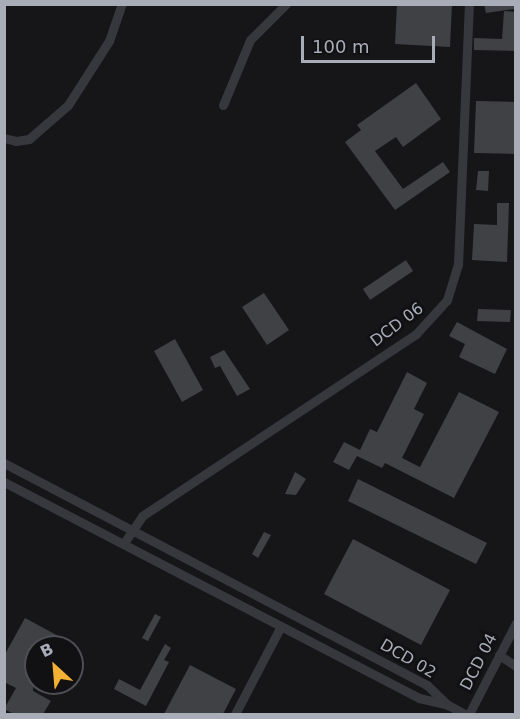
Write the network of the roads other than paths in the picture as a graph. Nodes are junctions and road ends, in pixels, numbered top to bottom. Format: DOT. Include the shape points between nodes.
graph roads {
  1 [pos="122,4"];
  2 [pos="286,4"];
  3 [pos="469,4"];
  4 [pos="223,105"];
  5 [pos="4,138"];
  6 [pos="4,463"];
  7 [pos="4,482"];
  8 [pos="130,529"];
  9 [pos="124,543"];
  10 [pos="516,623"];
  11 [pos="281,626"];
  12 [pos="499,655"];
  13 [pos="516,666"];
  14 [pos="448,705"];
  15 [pos="235,714"];
  16 [pos="467,714"];
  1 -- 5 [label="street" via="109,41 68,105 29,139"];
  2 -- 4 [label="street" via="250,40"];
  3 -- 8 [label="street, DCD 06" via="458,265 447,300 416,334 152,509"];
  6 -- 8 [label="street, DCD 02"];
  7 -- 9 [label="street, DCD 02"];
  8 -- 9 [label="street, DCD 06"];
  8 -- 14 [label="street, DCD 02" via="428,684"];
  9 -- 11 [label="street, DCD 02"];
  10 -- 12 [label="street, DCD 04"];
  11 -- 14 [label="street, DCD 02" via="419,698"];
  11 -- 15 [label="street"];
  12 -- 13 [label="street"];
  12 -- 16 [label="street, DCD 04"];
  14 -- 16 [label="street"];
}
